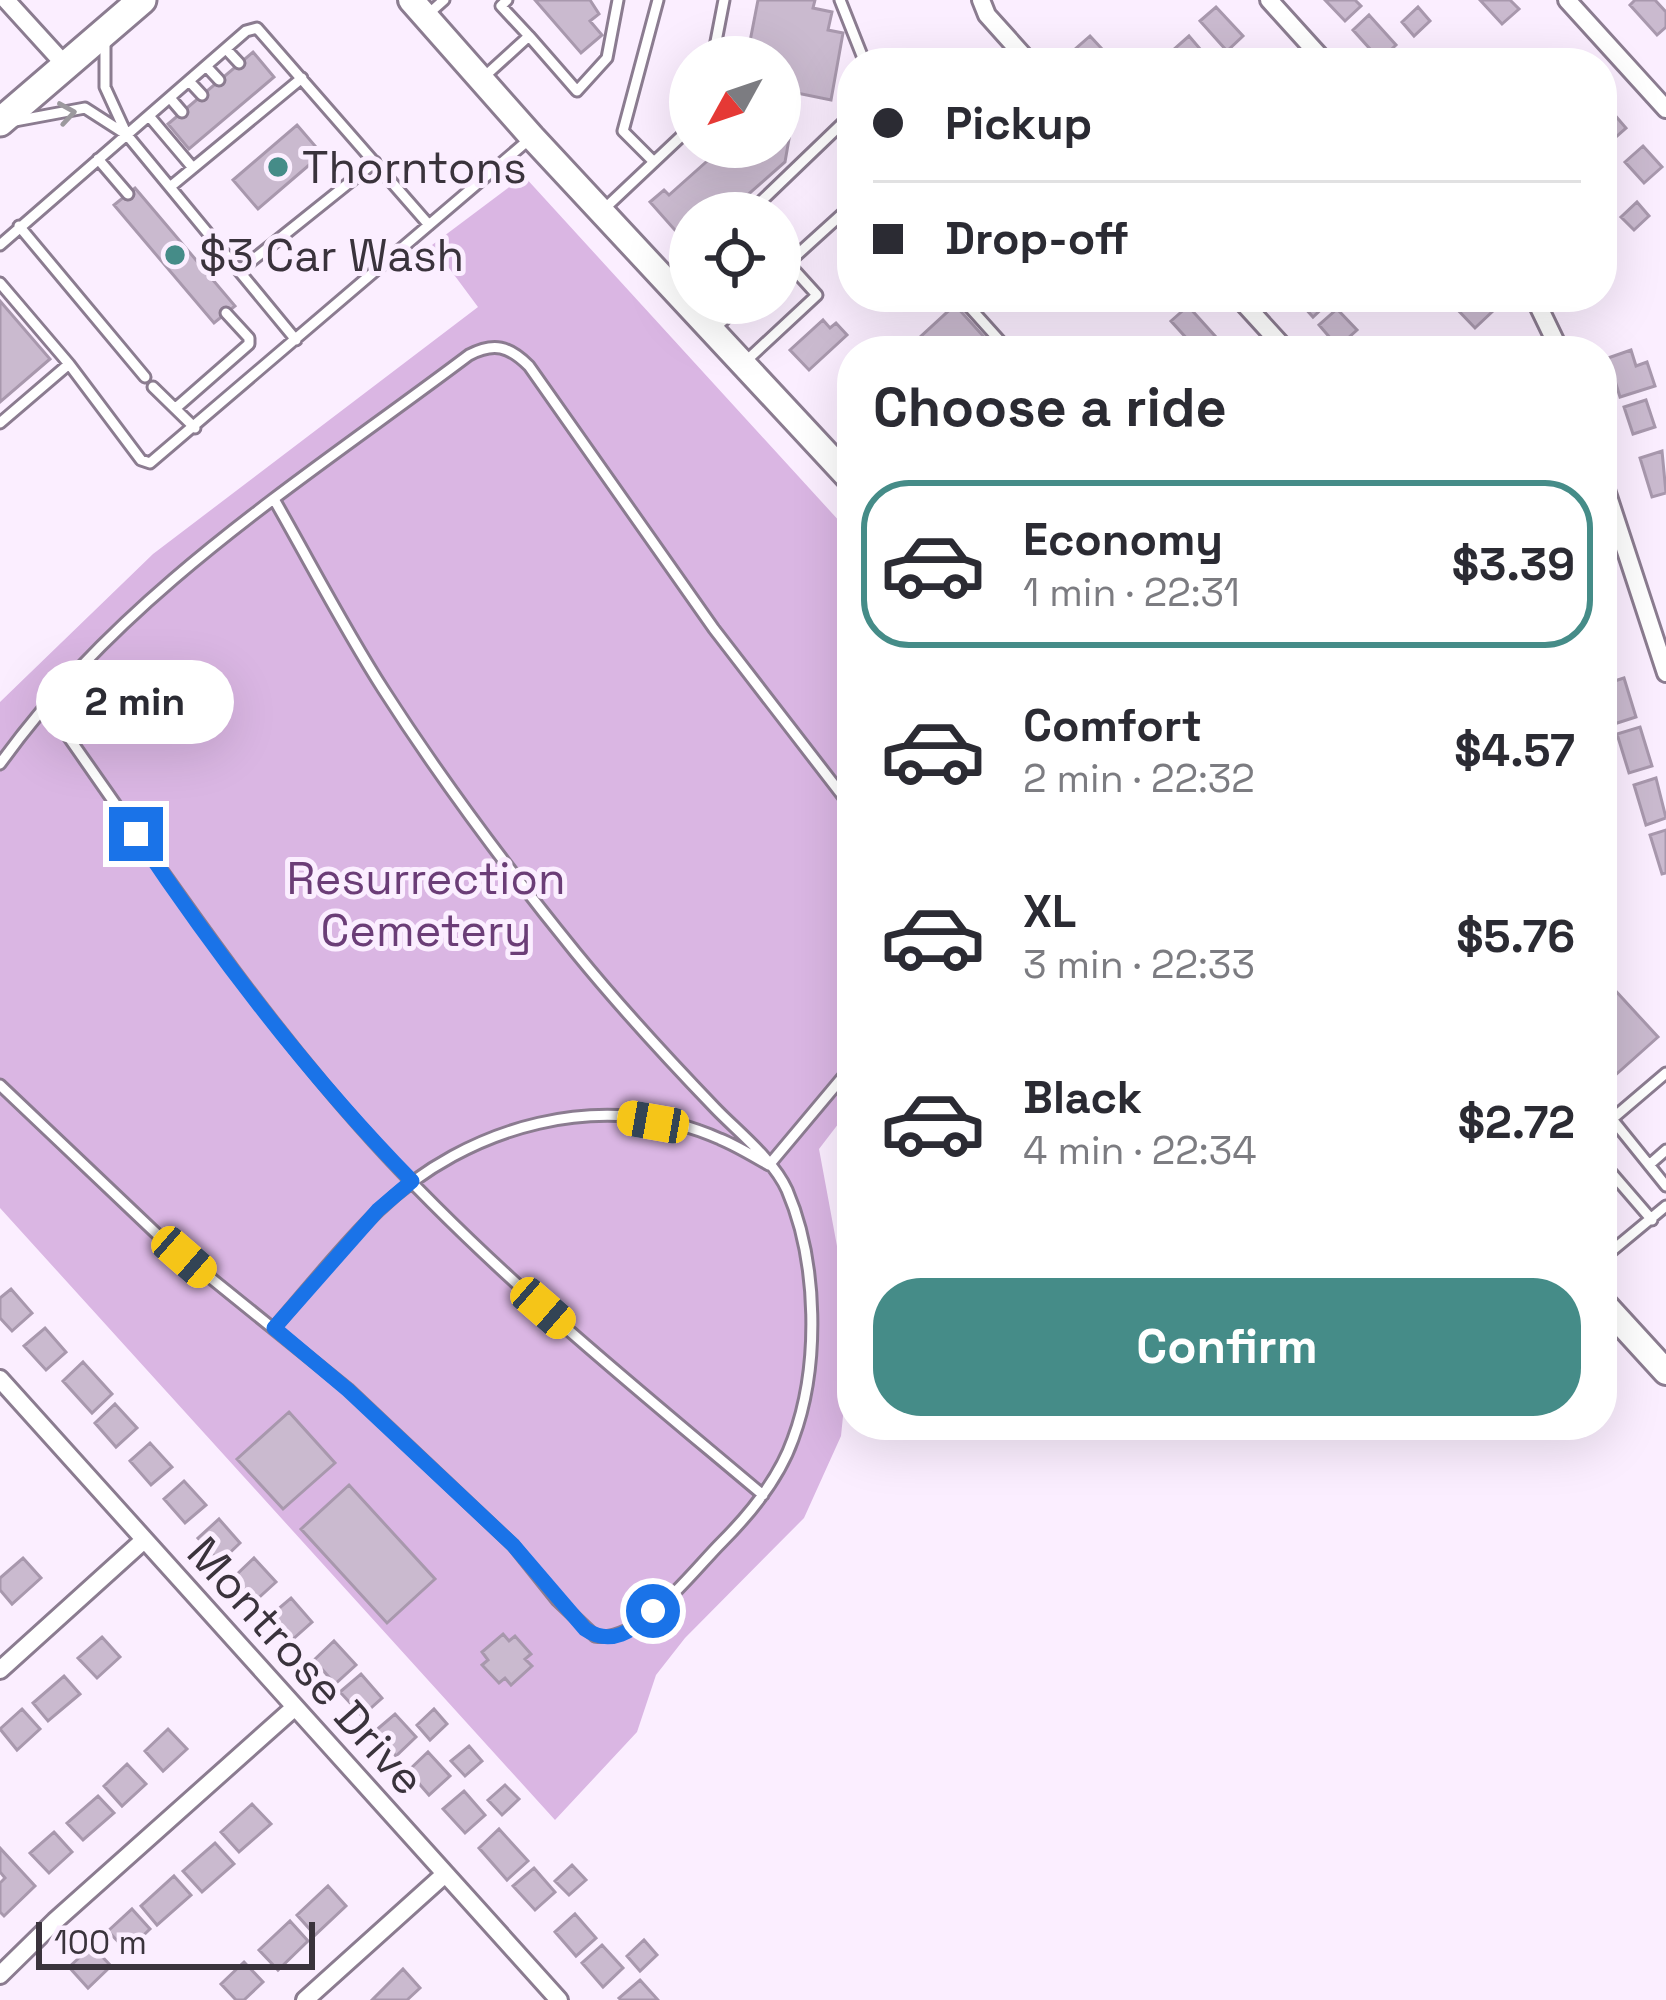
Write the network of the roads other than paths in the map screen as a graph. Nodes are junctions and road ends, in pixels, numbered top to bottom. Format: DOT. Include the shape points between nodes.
graph roads {
  1 [pos="6,0"];
  2 [pos="142,0"];
  3 [pos="507,0"];
  4 [pos="618,0"];
  5 [pos="658,0"];
  6 [pos="724,0"];
  7 [pos="840,0"];
  8 [pos="981,0"];
  9 [pos="1269,0"];
  10 [pos="1568,0"];
  11 [pos="427,5"];
  12 [pos="104,33"];
  13 [pos="717,36"];
  14 [pos="530,37"];
  15 [pos="859,48"];
  16 [pos="1017,48"];
  17 [pos="1312,48"];
  18 [pos="1611,48"];
  19 [pos="226,49"];
  20 [pos="1617,54"];
  21 [pos="239,64"];
  22 [pos="66,66"];
  23 [pos="206,66"];
  24 [pos="302,78"];
  25 [pos="219,80"];
  26 [pos="481,80"];
  27 [pos="189,81"];
  28 [pos="260,88"];
  29 [pos="202,95"];
  30 [pos="170,98"];
  31 [pos="272,102"];
  32 [pos="240,105"];
  33 [pos="1666,109"];
  34 [pos="182,112"];
  35 [pos="149,116"];
  36 [pos="251,119"];
  37 [pos="224,120"];
  38 [pos="0,122"];
  39 [pos="837,128"];
  40 [pos="235,133"];
  41 [pos="127,135"];
  42 [pos="203,137"];
  43 [pos="532,137"];
  44 [pos="669,148"];
  45 [pos="215,150"];
  46 [pos="98,159"];
  47 [pos="375,162"];
  48 [pos="654,162"];
  49 [pos="193,168"];
  50 [pos="170,187"];
  51 [pos="771,192"];
  52 [pos="128,194"];
  53 [pos="602,211"];
  54 [pos="837,218"];
  55 [pos="429,225"];
  56 [pos="19,226"];
  57 [pos="0,244"];
  58 [pos="801,251"];
  59 [pos="239,271"];
  60 [pos="801,281"];
  61 [pos="0,283"];
  62 [pos="669,284"];
  63 [pos="801,310"];
  64 [pos="973,312"];
  65 [pos="1252,312"];
  66 [pos="226,313"];
  67 [pos="706,324"];
  68 [pos="720,324"];
  69 [pos="785,324"];
  70 [pos="712,331"];
  71 [pos="995,336"];
  72 [pos="1273,336"];
  73 [pos="296,340"];
  74 [pos="69,364"];
  75 [pos="742,364"];
  76 [pos="146,376"];
  77 [pos="153,387"];
  78 [pos="176,407"];
  79 [pos="0,423"];
  80 [pos="195,428"];
  81 [pos="837,465"];
  82 [pos="275,500"];
  83 [pos="1617,524"];
  84 [pos="1666,674"];
  85 [pos="46,705"];
  86 [pos="0,764"];
  87 [pos="837,788"];
  88 [pos="1666,1073"];
  89 [pos="837,1084"];
  90 [pos="0,1085"];
  91 [pos="1617,1115"];
  92 [pos="1617,1125"];
  93 [pos="1666,1150"];
  94 [pos="769,1165"];
  95 [pos="1649,1165"];
  96 [pos="1617,1179"];
  97 [pos="412,1181"];
  98 [pos="1666,1186"];
  99 [pos="1666,1206"];
  100 [pos="1652,1220"];
  101 [pos="1617,1247"];
  102 [pos="1617,1318"];
  103 [pos="274,1328"];
  104 [pos="1666,1372"];
  105 [pos="0,1379"];
  106 [pos="763,1495"];
  107 [pos="144,1540"];
  108 [pos="0,1670"];
  109 [pos="295,1707"];
  110 [pos="445,1874"];
  111 [pos="0,1975"];
  112 [pos="305,2000"];
  113 [pos="559,2000"];
  1 -- 22 [label="street"];
  2 -- 12 [label="main road"];
  3 -- 14 [label="lane" via="500,6"];
  4 -- 14 [label="lane" via="607,58 578,91"];
  5 -- 48 [label="lane" via="623,131"];
  6 -- 13 [label="lane"];
  7 -- 15 [label="lane"];
  8 -- 16 [label="street"];
  9 -- 17 [label="street"];
  10 -- 18 [label="street"];
  11 -- 26 [label="main road"];
  12 -- 22 [label="main road"];
  12 -- 41 [label="lane" via="106,88"];
  14 -- 26 [label="lane"];
  19 -- 21 [label="lane"];
  19 -- 23 [label="lane"];
  19 -- 24 [label="lane" via="257,28"];
  20 -- 33 [label="street"];
  22 -- 38 [label="main road"];
  23 -- 25 [label="lane"];
  23 -- 27 [label="lane"];
  24 -- 31 [label="lane"];
  24 -- 47 [label="lane"];
  26 -- 43 [label="main road"];
  27 -- 29 [label="lane"];
  27 -- 30 [label="lane"];
  28 -- 31 [label="lane"];
  30 -- 34 [label="lane"];
  30 -- 35 [label="lane"];
  31 -- 36 [label="lane"];
  32 -- 36 [label="lane"];
  35 -- 41 [label="lane"];
  35 -- 49 [label="lane"];
  36 -- 40 [label="lane"];
  37 -- 40 [label="lane"];
  38 -- 41 [label="lane, one-way" via="85,109"];
  39 -- 51 [label="lane"];
  40 -- 45 [label="lane"];
  41 -- 46 [label="lane"];
  41 -- 50 [label="lane"];
  42 -- 45 [label="lane"];
  43 -- 53 [label="main road"];
  43 -- 55 [label="lane"];
  44 -- 48 [label="lane"];
  45 -- 49 [label="lane"];
  46 -- 52 [label="lane"];
  46 -- 56 [label="lane"];
  47 -- 55 [label="lane"];
  47 -- 59 [label="lane"];
  48 -- 53 [label="lane"];
  49 -- 50 [label="lane"];
  50 -- 59 [label="lane"];
  53 -- 62 [label="main road"];
  54 -- 58 [label="lane"];
  55 -- 73 [label="lane"];
  56 -- 57 [label="lane"];
  56 -- 76 [label="lane"];
  59 -- 73 [label="lane"];
  60 -- 63 [label="lane" via="817,295"];
  61 -- 74 [label="lane"];
  64 -- 71 [label="lane"];
  65 -- 72 [label="street"];
  66 -- 78 [label="lane" via="249,344"];
  67 -- 70 [label="main road"];
  68 -- 70 [label="lane"];
  69 -- 75 [label="lane"];
  70 -- 75 [label="main road"];
  73 -- 80 [label="lane"];
  74 -- 79 [label="lane"];
  74 -- 80 [label="lane" via="141,460 161,458"];
  75 -- 81 [label="main road"];
  77 -- 78 [label="lane"];
  78 -- 80 [label="lane"];
  82 -- 85 [label="lane" via="110,633"];
  82 -- 87 [label="lane" via="469,355 507,347 529,366"];
  82 -- 94 [label="lane" via="383,688 470,816 634,1021"];
  83 -- 84 [label="street"];
  85 -- 86 [label="lane"];
  85 -- 97 [label="lane" via="229,968"];
  88 -- 91 [label="lane"];
  89 -- 94 [label="lane"];
  90 -- 103 [label="lane" via="110,1192"];
  92 -- 95 [label="lane"];
  93 -- 95 [label="lane"];
  94 -- 97 [label="lane" via="677,1126 578,1116 505,1132"];
  94 -- 106 [label="lane" via="794,1212 810,1321 801,1413"];
  95 -- 98 [label="lane"];
  96 -- 100 [label="lane"];
  97 -- 103 [label="lane"];
  97 -- 106 [label="lane" via="543,1308"];
  99 -- 100 [label="lane"];
  100 -- 101 [label="lane"];
  102 -- 104 [label="main road"];
  103 -- 106 [label="lane" via="513,1545 595,1636 639,1625"];
  105 -- 107 [label="street, Montrose Drive"];
  107 -- 108 [label="street"];
  107 -- 109 [label="street, Montrose Drive"];
  109 -- 110 [label="street, Montrose Drive"];
  109 -- 111 [label="street"];
  110 -- 112 [label="street"];
  110 -- 113 [label="street, Montrose Drive"];
}
